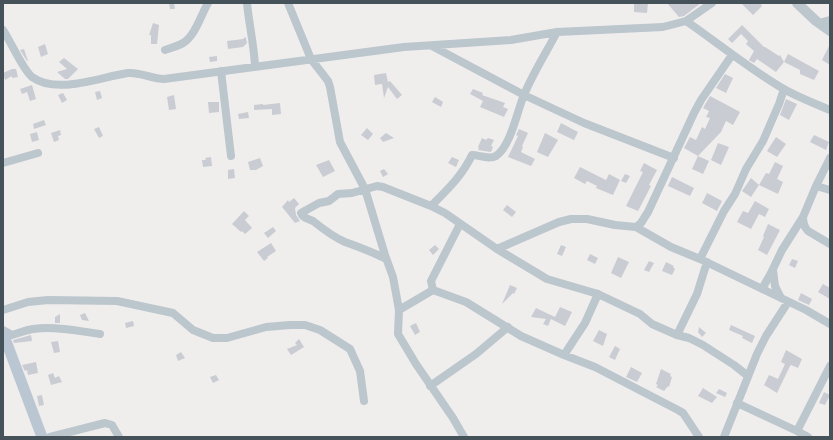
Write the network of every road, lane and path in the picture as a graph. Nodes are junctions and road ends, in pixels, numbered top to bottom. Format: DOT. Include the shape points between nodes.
graph roads {
  1 [pos="208,3"];
  2 [pos="247,3"];
  3 [pos="288,3"];
  4 [pos="712,3"];
  5 [pos="797,3"];
  6 [pos="830,20"];
  7 [pos="686,21"];
  8 [pos="819,23"];
  9 [pos="3,30"];
  10 [pos="830,31"];
  11 [pos="557,32"];
  12 [pos="7,42"];
  13 [pos="431,45"];
  14 [pos="165,50"];
  15 [pos="732,55"];
  16 [pos="311,59"];
  17 [pos="255,66"];
  18 [pos="221,71"];
  19 [pos="784,89"];
  20 [pos="524,95"];
  21 [pos="830,110"];
  22 [pos="38,153"];
  23 [pos="231,156"];
  24 [pos="674,158"];
  25 [pos="830,158"];
  26 [pos="3,163"];
  27 [pos="816,186"];
  28 [pos="365,189"];
  29 [pos="830,190"];
  30 [pos="431,206"];
  31 [pos="803,217"];
  32 [pos="460,224"];
  33 [pos="636,227"];
  34 [pos="830,244"];
  35 [pos="497,250"];
  36 [pos="386,259"];
  37 [pos="704,260"];
  38 [pos="773,270"];
  39 [pos="762,289"];
  40 [pos="433,290"];
  41 [pos="598,294"];
  42 [pos="784,300"];
  43 [pos="3,310"];
  44 [pos="399,310"];
  45 [pos="830,324"];
  46 [pos="508,327"];
  47 [pos="3,330"];
  48 [pos="3,334"];
  49 [pos="100,334"];
  50 [pos="677,335"];
  51 [pos="564,355"];
  52 [pos="830,366"];
  53 [pos="748,376"];
  54 [pos="430,386"];
  55 [pos="364,401"];
  56 [pos="737,403"];
  57 [pos="797,430"];
  58 [pos="42,437"];
  59 [pos="50,437"];
  60 [pos="119,437"];
  61 [pos="464,437"];
  62 [pos="699,437"];
  63 [pos="724,437"];
  64 [pos="808,437"];
  1 -- 14 [label="street" via="194,33 182,44"];
  2 -- 17 [label="street"];
  3 -- 16 [label="street"];
  4 -- 7 [label="street"];
  5 -- 8 [label="street"];
  6 -- 8 [label="street"];
  7 -- 11 [label="street" via="663,27"];
  7 -- 15 [label="street"];
  8 -- 10 [label="street"];
  9 -- 12 [label="street"];
  11 -- 13 [label="street" via="511,40"];
  11 -- 20 [label="street"];
  12 -- 18 [label="street" via="27,72 45,83 85,82 128,73 161,79"];
  13 -- 16 [label="street"];
  13 -- 20 [label="street"];
  15 -- 19 [label="street"];
  15 -- 24 [label="street" via="698,106"];
  16 -- 17 [label="street"];
  16 -- 28 [label="street" via="328,81 342,149"];
  17 -- 18 [label="street"];
  18 -- 23 [label="street"];
  19 -- 21 [label="street"];
  19 -- 37 [label="street" via="763,141 724,211"];
  20 -- 24 [label="street" via="602,131"];
  20 -- 30 [label="street" via="502,150 491,158 472,155 456,181"];
  22 -- 26 [label="street"];
  24 -- 33 [label="street" via="648,212"];
  25 -- 27 [label="street"];
  27 -- 29 [label="street"];
  27 -- 31 [label="street"];
  28 -- 30 [label="street" via="380,186"];
  28 -- 36 [label="street"];
  28 -- 36 [label="street" via="338,194 329,201 309,208 301,215 344,241"];
  30 -- 32 [label="street"];
  31 -- 34 [label="street" via="808,231"];
  31 -- 38 [label="street" via="782,250"];
  32 -- 35 [label="street"];
  32 -- 40 [label="street" via="431,281"];
  33 -- 35 [label="street" via="571,219"];
  33 -- 37 [label="street"];
  35 -- 41 [label="street" via="548,279"];
  36 -- 44 [label="street" via="393,277"];
  37 -- 39 [label="street"];
  37 -- 50 [label="street" via="697,294"];
  38 -- 39 [label="street"];
  38 -- 42 [label="street" via="775,286"];
  39 -- 42 [label="street"];
  40 -- 44 [label="street"];
  40 -- 46 [label="street" via="466,302"];
  41 -- 50 [label="street"];
  41 -- 51 [label="street" via="585,323"];
  42 -- 45 [label="street"];
  42 -- 53 [label="street"];
  43 -- 55 [label="street" via="28,302 48,300 117,301 173,313 194,330 213,338 227,338 266,327 308,326 320,330 350,349 360,371"];
  44 -- 54 [label="street" via="398,334"];
  46 -- 51 [label="street" via="521,336"];
  46 -- 54 [label="street" via="476,354"];
  47 -- 49 [label="street" via="11,335 43,328"];
  48 -- 58 [label="main road"];
  50 -- 53 [label="street" via="703,346"];
  51 -- 62 [label="street" via="595,367 678,410"];
  52 -- 57 [label="street"];
  53 -- 56 [label="street"];
  54 -- 61 [label="street"];
  56 -- 57 [label="street"];
  56 -- 63 [label="street"];
  57 -- 64 [label="street"];
  59 -- 60 [label="street" via="105,423 112,425"];
}
